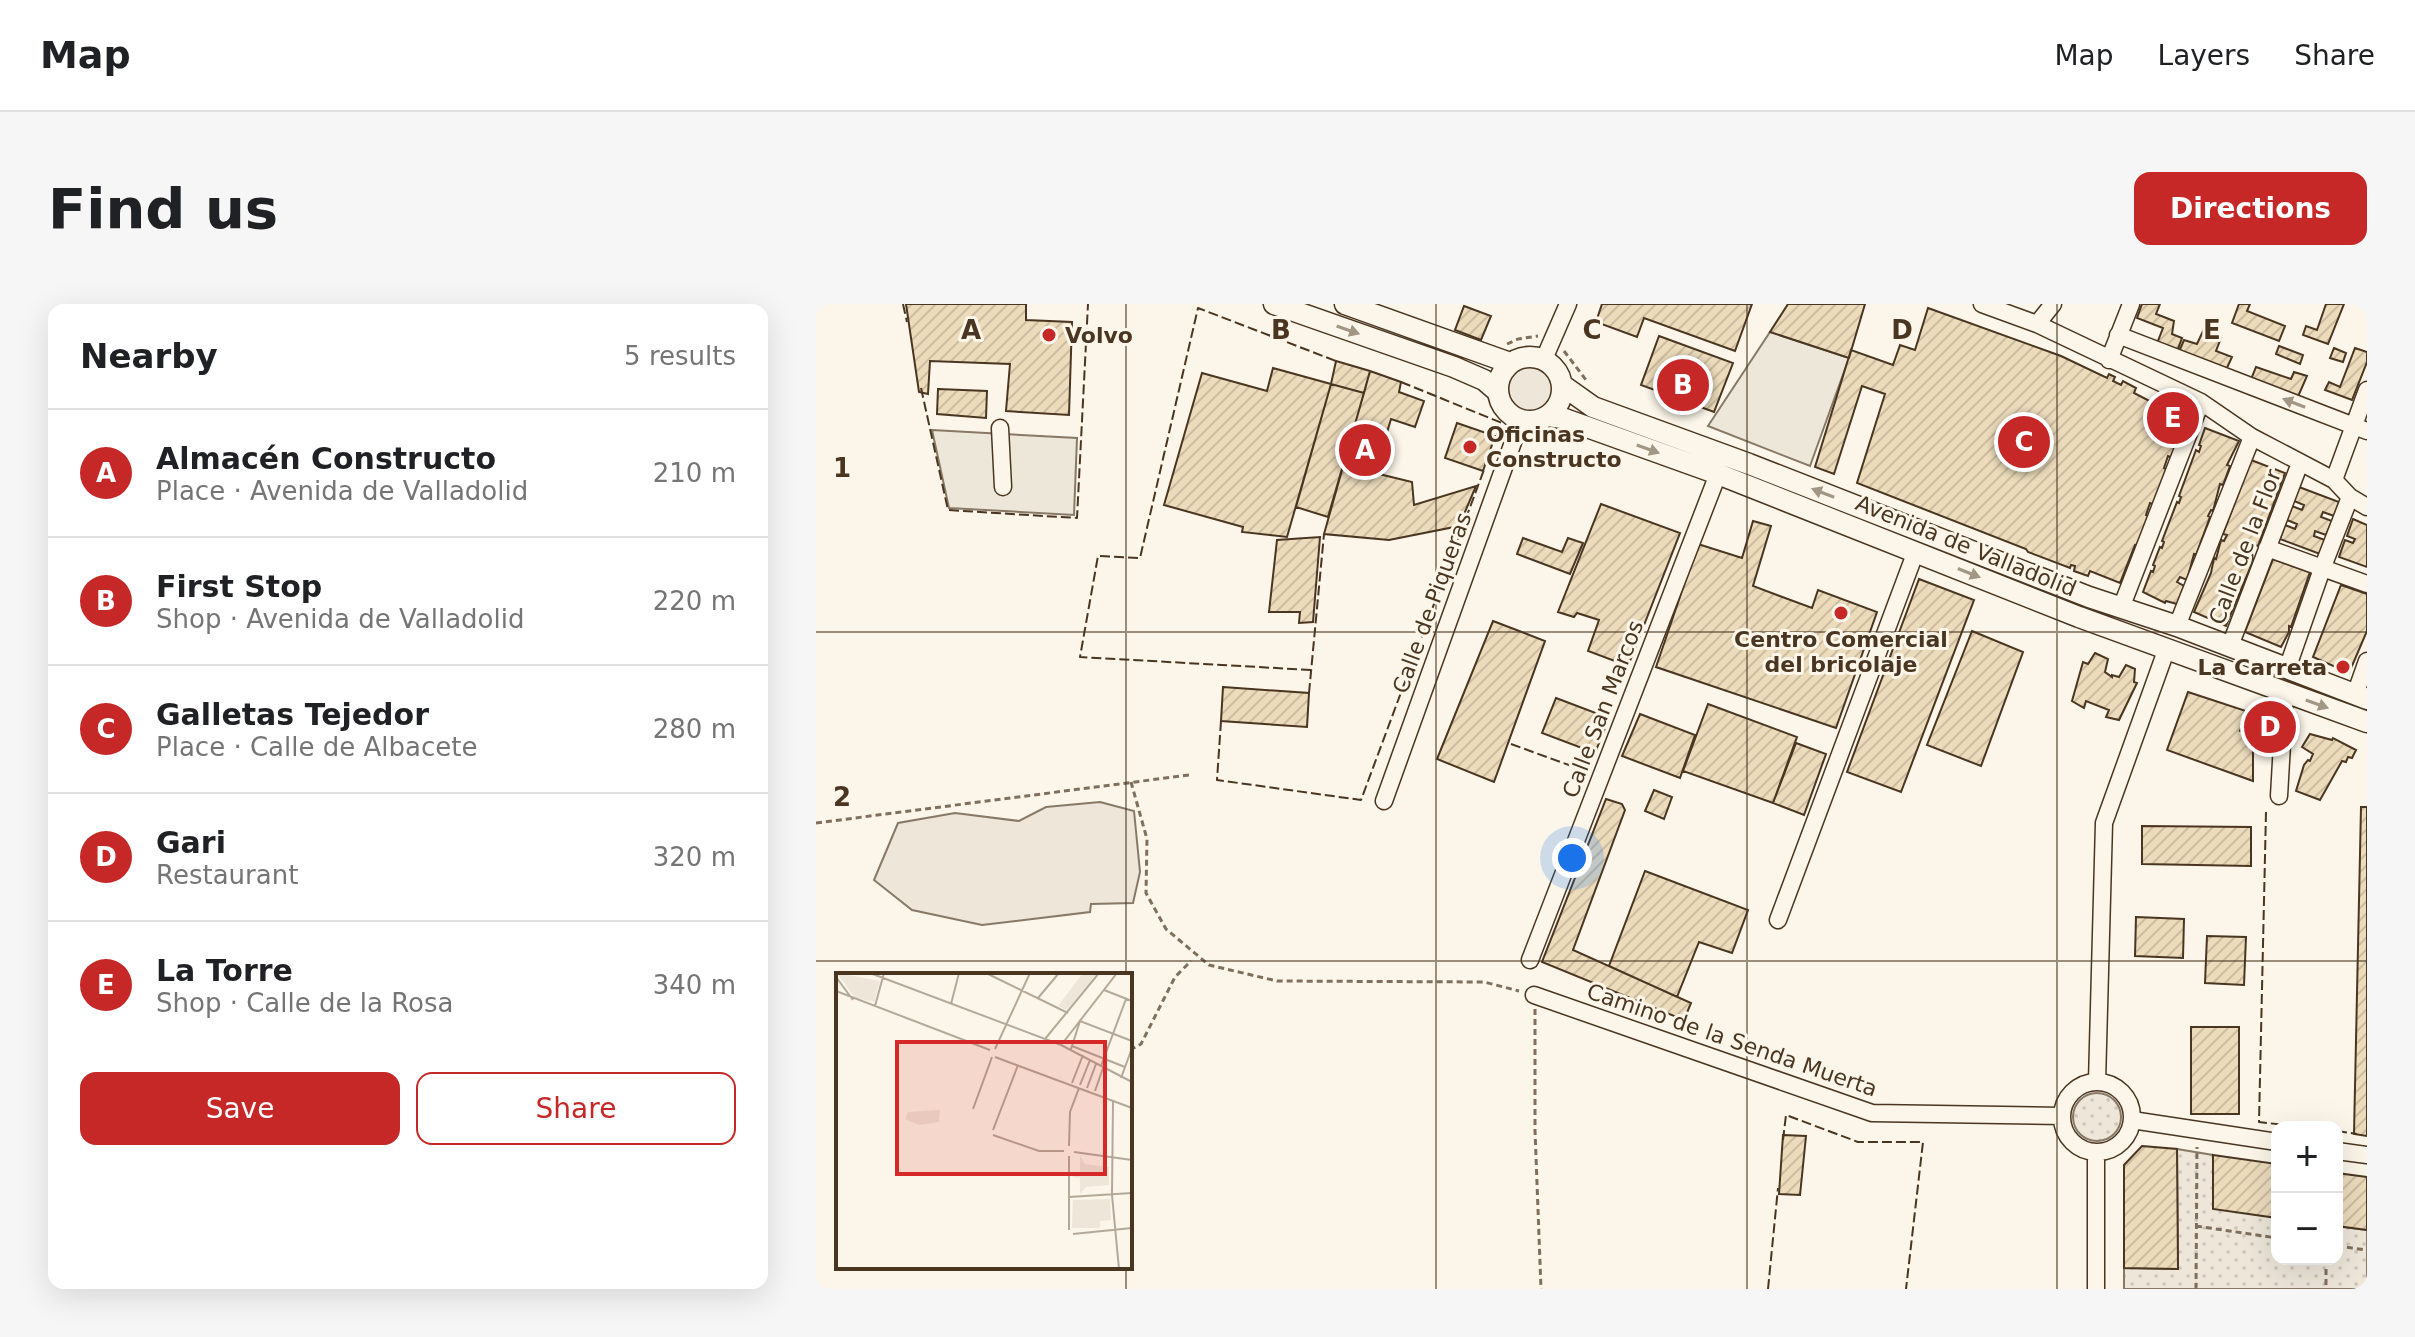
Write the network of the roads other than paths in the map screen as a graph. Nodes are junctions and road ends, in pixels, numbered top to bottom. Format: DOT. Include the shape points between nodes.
graph roads {
  1 [pos="1274,304"];
  2 [pos="1345,304"];
  3 [pos="1568,304"];
  4 [pos="1982,304"];
  5 [pos="2053,304"];
  6 [pos="2131,304"];
  7 [pos="2037,324"];
  8 [pos="2118,335"];
  9 [pos="1544,359"];
  10 [pos="2109,360"];
  11 [pos="1510,363"];
  12 [pos="1562,385"];
  13 [pos="2367,390"];
  14 [pos="1498,392"];
  15 [pos="2201,402"];
  16 [pos="1548,416"];
  17 [pos="1521,420"];
  18 [pos="1000,428"];
  19 [pos="2360,428"];
  20 [pos="2252,437"];
  21 [pos="2300,463"];
  22 [pos="1718,474"];
  23 [pos="2334,480"];
  24 [pos="1003,487"];
  25 [pos="2350,497"];
  26 [pos="2367,507"];
  27 [pos="2267,548"];
  28 [pos="1916,551"];
  29 [pos="2322,569"];
  30 [pos="2367,584"];
  31 [pos="2121,608"];
  32 [pos="2177,626"];
  33 [pos="2230,646"];
  34 [pos="2167,648"];
  35 [pos="2367,661"];
  36 [pos="2287,669"];
  37 [pos="2285,692"];
  38 [pos="2361,697"];
  39 [pos="2367,722"];
  40 [pos="2279,796"];
  41 [pos="1384,801"];
  42 [pos="1778,920"];
  43 [pos="1530,960"];
  44 [pos="1534,995"];
  45 [pos="2097,1082"];
  46 [pos="2062,1116"];
  47 [pos="2132,1120"];
  48 [pos="2271,1141"];
  49 [pos="2096,1152"];
  50 [pos="2343,1152"];
  51 [pos="2367,1155"];
  52 [pos="2096,1289"];
  1 -- 14 [label="main road, one-way" via="1454,367"];
  2 -- 11 [label="main road"];
  3 -- 9 [label="street"];
  4 -- 7 [label="street"];
  5 -- 7 [label="street"];
  6 -- 8 [label="street"];
  7 -- 10 [label="street"];
  8 -- 10 [label="street"];
  19 -- 8 [label="street, one-way"];
  9 -- 11 [label="main road"];
  9 -- 12 [label="main road, Avenida de Valladolid"];
  10 -- 15 [label="street"];
  11 -- 14 [label="main road"];
  12 -- 16 [label="main road" via="1561,399"];
  31 -- 12 [label="main road, Avenida de Valladolid, one-way" via="1593,407"];
  13 -- 19 [label="street"];
  14 -- 17 [label="main road" via="1505,410"];
  15 -- 20 [label="street"];
  15 -- 31 [label="street"];
  16 -- 17 [label="main road, Avenida de Valladolid"];
  16 -- 22 [label="main road, Avenida de Valladolid, one-way"];
  17 -- 41 [label="street, Calle de Piqueras"];
  18 -- 24 [label="street"];
  19 -- 23 [label="street"];
  20 -- 21 [label="street"];
  20 -- 32 [label="street"];
  21 -- 23 [label="street"];
  21 -- 27 [label="street, Calle de la Flor"];
  22 -- 28 [label="main road, Avenida de Valladolid"];
  22 -- 43 [label="street, Calle San Marcos"];
  23 -- 25 [label="street"];
  25 -- 26 [label="street"];
  25 -- 29 [label="street"];
  27 -- 29 [label="street"];
  27 -- 33 [label="street, Calle de la Flor"];
  28 -- 34 [label="main road, Avenida de Valladolid, one-way"];
  28 -- 42 [label="street"];
  29 -- 30 [label="street"];
  29 -- 36 [label="street"];
  31 -- 32 [label="main road, Avenida de Valladolid"];
  32 -- 33 [label="main road, Avenida de Valladolid"];
  33 -- 36 [label="main road, Avenida de Valladolid"];
  34 -- 37 [label="main road, Avenida de Valladolid"];
  34 -- 45 [label="street" via="2104,823"];
  35 -- 38 [label="street"];
  36 -- 38 [label="main road, Avenida de Valladolid"];
  37 -- 39 [label="main road, Avenida de Valladolid, one-way"];
  37 -- 40 [label="street"];
  44 -- 46 [label="street, Camino de la Senda Muerta" via="1872,1113"];
  45 -- 46 [label="street" via="2077,1088"];
  45 -- 47 [label="street" via="2123,1093"];
  46 -- 49 [label="street" via="2076,1145"];
  47 -- 48 [label="street"];
  47 -- 49 [label="street" via="2120,1143"];
  49 -- 52 [label="street"];
  50 -- 51 [label="street"];
}
